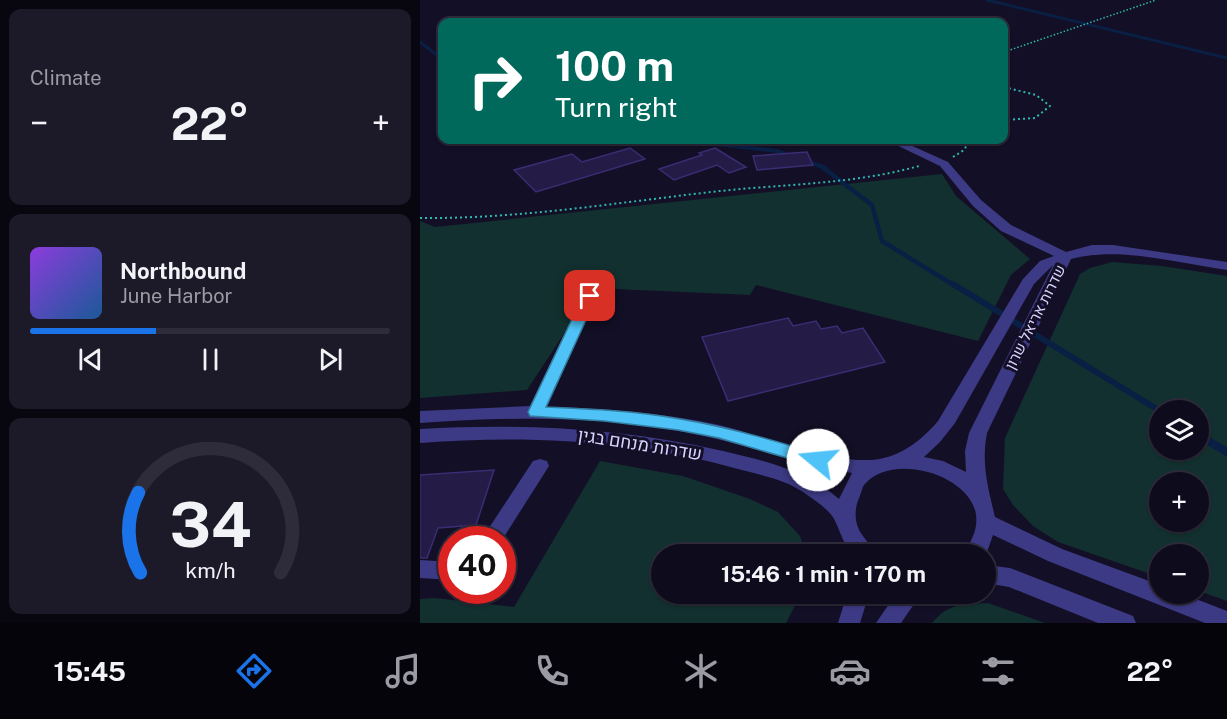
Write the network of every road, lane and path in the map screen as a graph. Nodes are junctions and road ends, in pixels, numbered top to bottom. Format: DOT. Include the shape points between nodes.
graph roads {
  1 [pos="1156,0"];
  2 [pos="1008,51"];
  3 [pos="1008,88"];
  4 [pos="1008,120"];
  5 [pos="900,144"];
  6 [pos="968,144"];
  7 [pos="940,161"];
  8 [pos="420,218"];
  9 [pos="1065,256"];
  10 [pos="1227,266"];
  11 [pos="590,296"];
  12 [pos="536,412"];
  13 [pos="420,417"];
  14 [pos="420,436"];
  15 [pos="902,461"];
  16 [pos="540,466"];
  17 [pos="873,468"];
  18 [pos="978,496"];
  19 [pos="844,516"];
  20 [pos="988,523"];
  21 [pos="500,526"];
  22 [pos="856,544"];
  23 [pos="982,544"];
  24 [pos="420,569"];
  25 [pos="438,570"];
  26 [pos="996,576"];
  27 [pos="855,604"];
  28 [pos="902,604"];
  29 [pos="1227,621"];
  30 [pos="849,623"];
  31 [pos="887,623"];
  32 [pos="1125,623"];
  1 -- 2 [label="path"];
  3 -- 4 [label="path" via="1037,96 1050,106 1043,115 1028,122"];
  5 -- 7 [label="street"];
  6 -- 7 [label="path" via="964,150"];
  7 -- 8 [label="path" via="888,175 468,220"];
  7 -- 9 [label="street" via="989,216 1029,241"];
  9 -- 10 [label="street" via="1092,249 1113,249"];
  9 -- 15 [label="street, שדרות אריאל שרון" via="1045,264 1028,282 949,419 921,451"];
  9 -- 18 [label="street, שדרות אריאל שרון" via="978,433 974,451"];
  11 -- 12 [label="street"];
  12 -- 13 [label="street, שדרות מנחם בגין"];
  12 -- 17 [label="street, שדרות מנחם בגין" via="678,424 830,464"];
  14 -- 19 [label="street, שדרות מנחם בגין" via="557,433 648,442 785,474 806,485"];
  15 -- 17 [label="street"];
  15 -- 18 [label="street" via="939,465 958,475"];
  16 -- 21 [label="street"];
  17 -- 19 [label="street" via="857,480 847,497"];
  18 -- 20 [label="street"];
  19 -- 22 [label="street"];
  20 -- 23 [label="street"];
  20 -- 29 [label="street" via="1055,555"];
  24 -- 25 [label="street"];
  26 -- 32 [label="street"];
  27 -- 30 [label="street"];
  28 -- 31 [label="street"];
}
